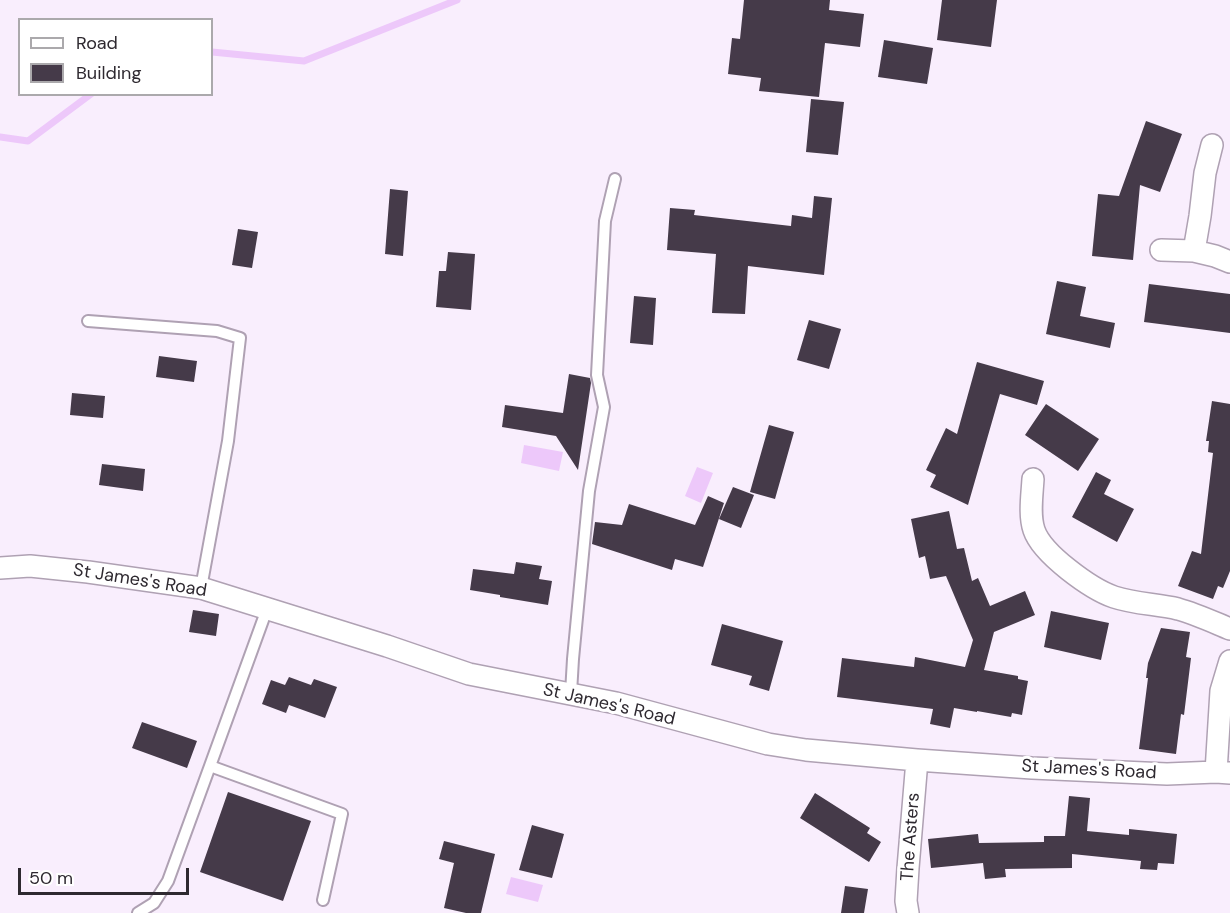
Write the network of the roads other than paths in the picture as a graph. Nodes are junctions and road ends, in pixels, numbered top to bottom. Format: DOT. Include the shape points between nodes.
graph roads {
  1 [pos="1212,145"];
  2 [pos="615,179"];
  3 [pos="1161,250"];
  4 [pos="1194,251"];
  5 [pos="1230,262"];
  6 [pos="88,321"];
  7 [pos="1033,479"];
  8 [pos="0,568"];
  9 [pos="201,588"];
  10 [pos="267,609"];
  11 [pos="1230,630"];
  12 [pos="1230,661"];
  13 [pos="571,693"];
  14 [pos="917,760"];
  15 [pos="210,766"];
  16 [pos="1223,772"];
  17 [pos="323,900"];
  18 [pos="138,913"];
  19 [pos="908,913"];
  1 -- 4 [label="street"];
  2 -- 13 [label="lane" via="605,221 597,375 604,407 589,491"];
  3 -- 4 [label="street"];
  4 -- 5 [label="street"];
  6 -- 9 [label="lane" via="217,331 240,338 228,441"];
  7 -- 11 [label="street" via="1034,531 1054,558 1114,597 1198,615"];
  8 -- 9 [label="street, St James's Road" via="30,566"];
  9 -- 10 [label="street, St James's Road"];
  10 -- 13 [label="street, St James's Road" via="469,674"];
  10 -- 15 [label="lane"];
  12 -- 16 [label="street" via="1221,691"];
  13 -- 14 [label="street, St James's Road" via="768,744"];
  14 -- 16 [label="street, St James's Road" via="1167,774"];
  14 -- 19 [label="street, The Asters"];
  15 -- 17 [label="lane" via="342,814"];
  15 -- 18 [label="lane" via="168,881 154,903"];
}
